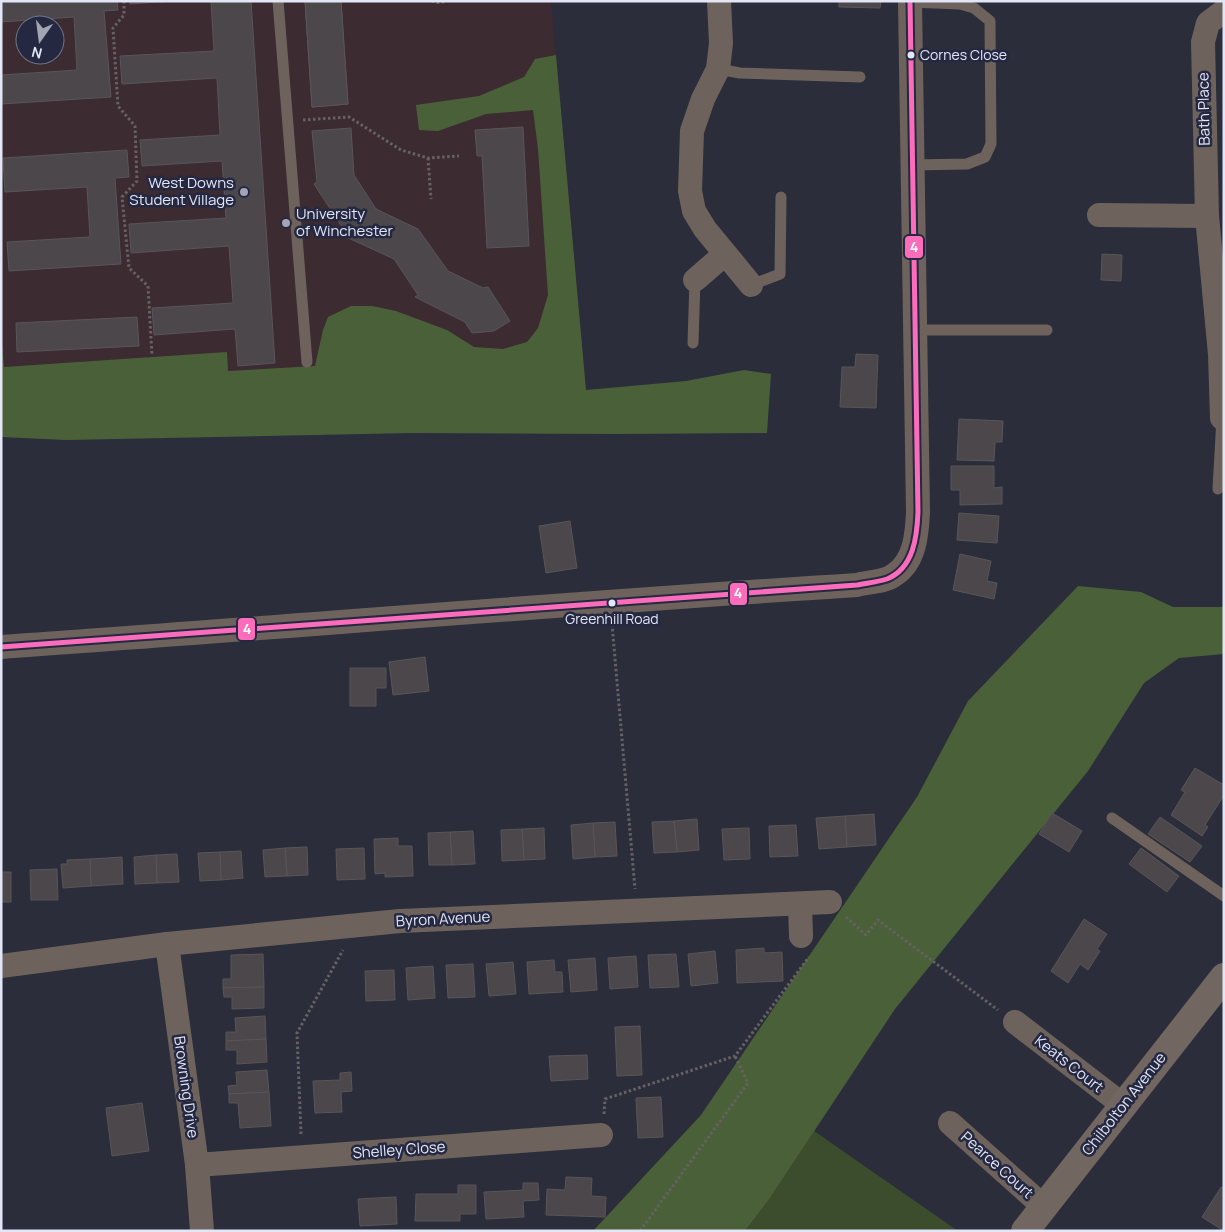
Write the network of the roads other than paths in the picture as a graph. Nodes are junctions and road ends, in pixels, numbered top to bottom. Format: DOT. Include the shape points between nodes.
graph roads {
  1 [pos="278,1"];
  2 [pos="719,1"];
  3 [pos="910,2"];
  4 [pos="1224,11"];
  5 [pos="718,69"];
  6 [pos="860,77"];
  7 [pos="912,166"];
  8 [pos="781,197"];
  9 [pos="1098,215"];
  10 [pos="1207,216"];
  11 [pos="725,254"];
  12 [pos="695,280"];
  13 [pos="751,284"];
  14 [pos="914,330"];
  15 [pos="1047,330"];
  16 [pos="693,343"];
  17 [pos="307,362"];
  18 [pos="1222,418"];
  19 [pos="1218,489"];
  20 [pos="1,648"];
  21 [pos="1112,818"];
  22 [pos="1224,896"];
  23 [pos="830,902"];
  24 [pos="800,904"];
  25 [pos="801,936"];
  26 [pos="166,944"];
  27 [pos="1,966"];
  28 [pos="1224,977"];
  29 [pos="1015,1022"];
  30 [pos="1123,1105"];
  31 [pos="950,1123"];
  32 [pos="601,1135"];
  33 [pos="197,1165"];
  34 [pos="1044,1206"];
  35 [pos="202,1231"];
  36 [pos="1025,1231"];
  1 -- 17 [label="lane"];
  2 -- 5 [label="street" via="721,43"];
  3 -- 7 [label="street"];
  3 -- 7 [label="lane" via="960,4 974,8 990,21 992,144 985,157 968,164"];
  4 -- 10 [label="street, Bath Place" via="1208,23 1203,42"];
  5 -- 6 [label="lane" via="740,73"];
  5 -- 11 [label="street" via="692,131 690,191 694,211"];
  7 -- 14 [label="street"];
  8 -- 13 [label="lane" via="780,274"];
  9 -- 10 [label="street"];
  10 -- 18 [label="street, Bath Place" via="1220,354"];
  11 -- 12 [label="street"];
  11 -- 13 [label="street"];
  12 -- 16 [label="lane"];
  14 -- 15 [label="lane"];
  14 -- 20 [label="street" via="917,531 909,558 894,576 857,585"];
  18 -- 19 [label="lane"];
  21 -- 22 [label="lane"];
  23 -- 24 [label="street, Byron Avenue"];
  24 -- 25 [label="street"];
  24 -- 26 [label="street, Byron Avenue" via="400,921"];
  26 -- 27 [label="street, Byron Avenue"];
  26 -- 33 [label="street, Browning Drive"];
  28 -- 30 [label="main road, Chilbolton Avenue"];
  29 -- 30 [label="street, Keats Court"];
  30 -- 34 [label="main road, Chilbolton Avenue"];
  31 -- 34 [label="street, Pearce Court"];
  32 -- 33 [label="street, Shelley Close"];
  33 -- 35 [label="street, Browning Drive"];
  34 -- 36 [label="main road, Chilbolton Avenue"];
}
